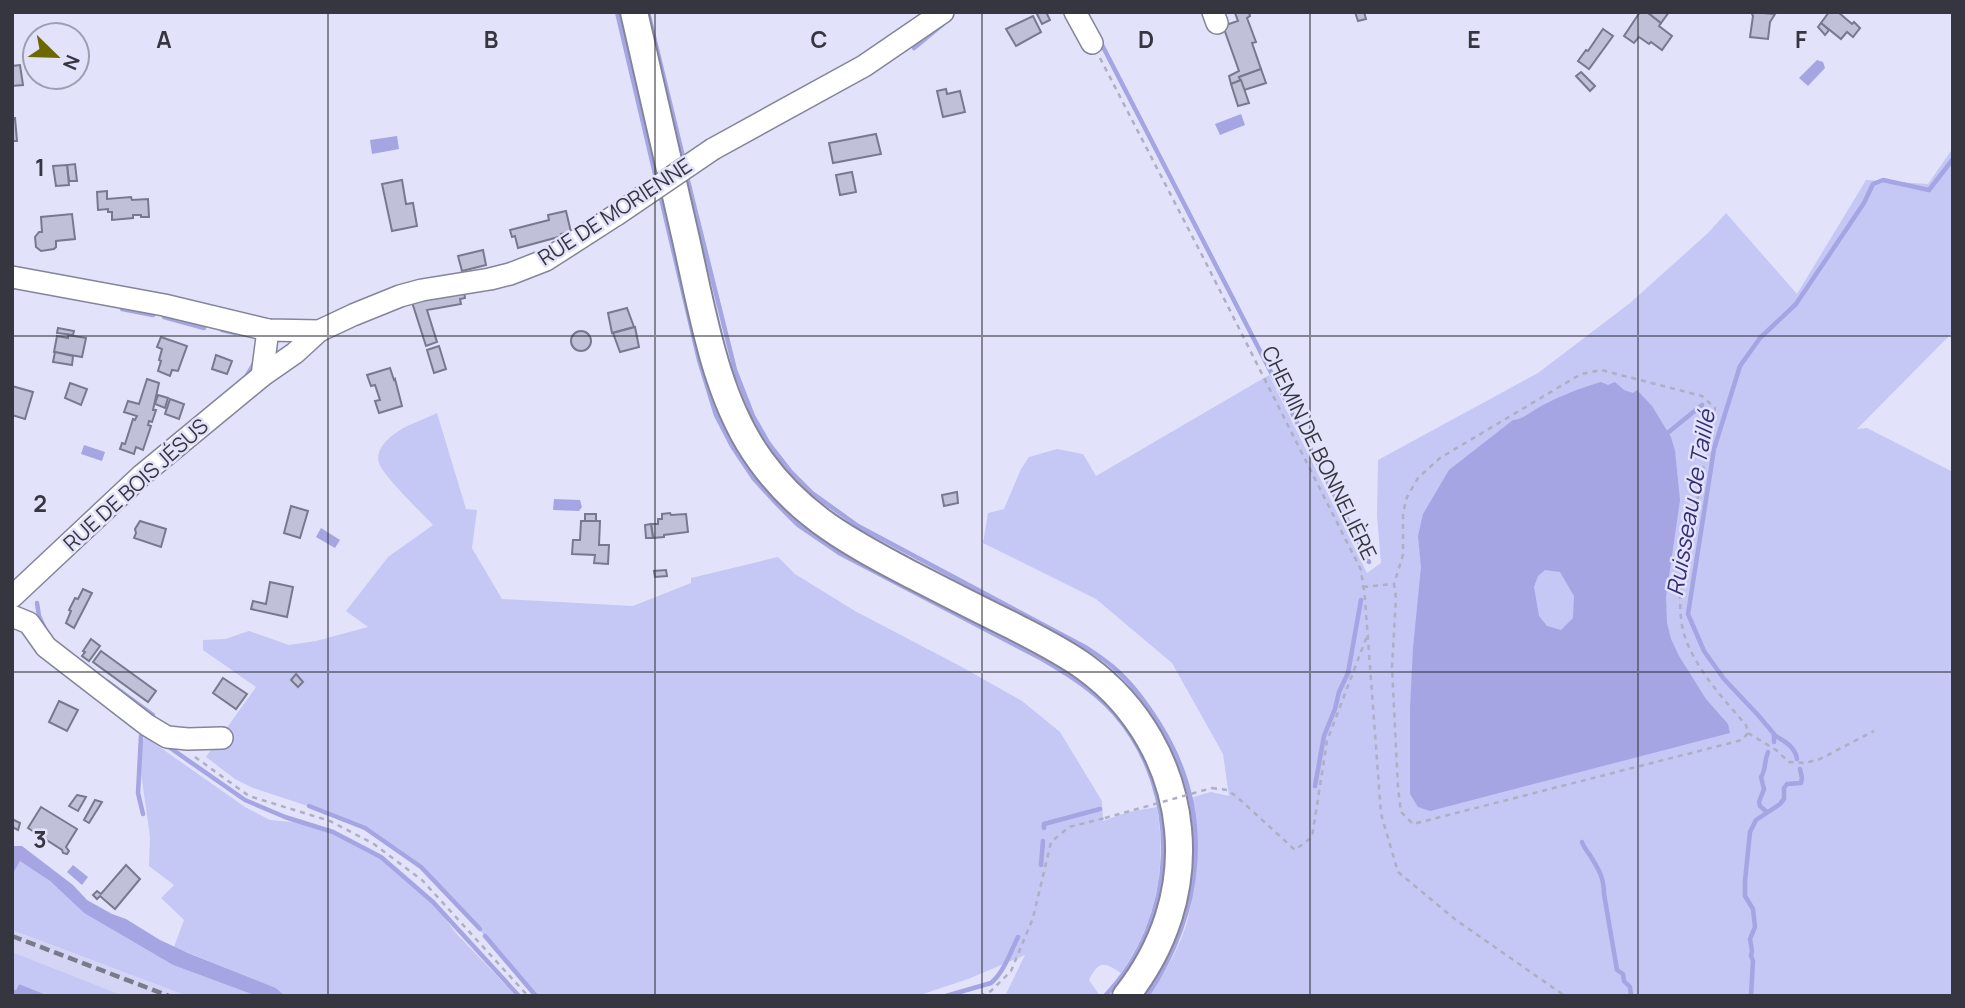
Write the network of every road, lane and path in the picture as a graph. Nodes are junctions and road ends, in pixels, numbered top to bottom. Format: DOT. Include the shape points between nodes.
graph roads {
  1 [pos="634,12"];
  2 [pos="943,12"];
  3 [pos="1075,12"];
  4 [pos="1092,43"];
  5 [pos="12,277"];
  6 [pos="268,330"];
  7 [pos="320,331"];
  8 [pos="262,376"];
  9 [pos="1394,584"];
  10 [pos="1363,587"];
  11 [pos="20,590"];
  12 [pos="21,620"];
  13 [pos="1367,634"];
  14 [pos="1874,731"];
  15 [pos="1748,733"];
  16 [pos="167,737"];
  17 [pos="222,738"];
  18 [pos="528,996"];
  19 [pos="980,996"];
  20 [pos="1126,996"];
  21 [pos="1565,996"];
  1 -- 20 [label="main road" via="716,366 737,421 759,459 789,496 840,536 1088,670 1127,706 1160,760 1177,823 1176,886 1156,950"];
  2 -- 7 [label="street, RUE DE MORIENNE, bridge" via="864,66 713,149 551,258 510,274 400,296"];
  3 -- 4 [label="street"];
  4 -- 10 [label="path, CHEMIN DE BONNELIÈRE" via="1361,570"];
  5 -- 6 [label="street, RUE DE MORIENNE"];
  6 -- 7 [label="street, RUE DE MORIENNE"];
  6 -- 8 [label="street"];
  7 -- 8 [label="street, RUE DE BOIS JÉSUS"];
  8 -- 11 [label="street, RUE DE BOIS JÉSUS" via="142,475"];
  9 -- 10 [label="path"];
  9 -- 15 [label="path" via="1392,667 1398,788 1402,812 1413,824 1742,740"];
  9 -- 15 [label="path" via="1403,555 1407,497 1418,478 1440,458 1581,374 1601,370 1702,396 1715,408 1680,590 1681,614 1696,661"];
  10 -- 13 [label="path, CHEMIN DE BONNELIÈRE"];
  11 -- 12 [label="street"];
  12 -- 16 [label="street" via="46,647"];
  13 -- 19 [label="path, bridge" via="1327,741 1312,838 1295,849 1236,796 1212,788 1069,827 1051,842 1033,918 1011,971"];
  13 -- 21 [label="path, CHEMIN DE BONNELIÈRE" via="1381,814 1398,872 1456,920"];
  14 -- 15 [label="path" via="1805,763 1789,762"];
  16 -- 17 [label="street"];
  16 -- 18 [label="path" via="249,796 330,821 374,844 422,880"];
}
